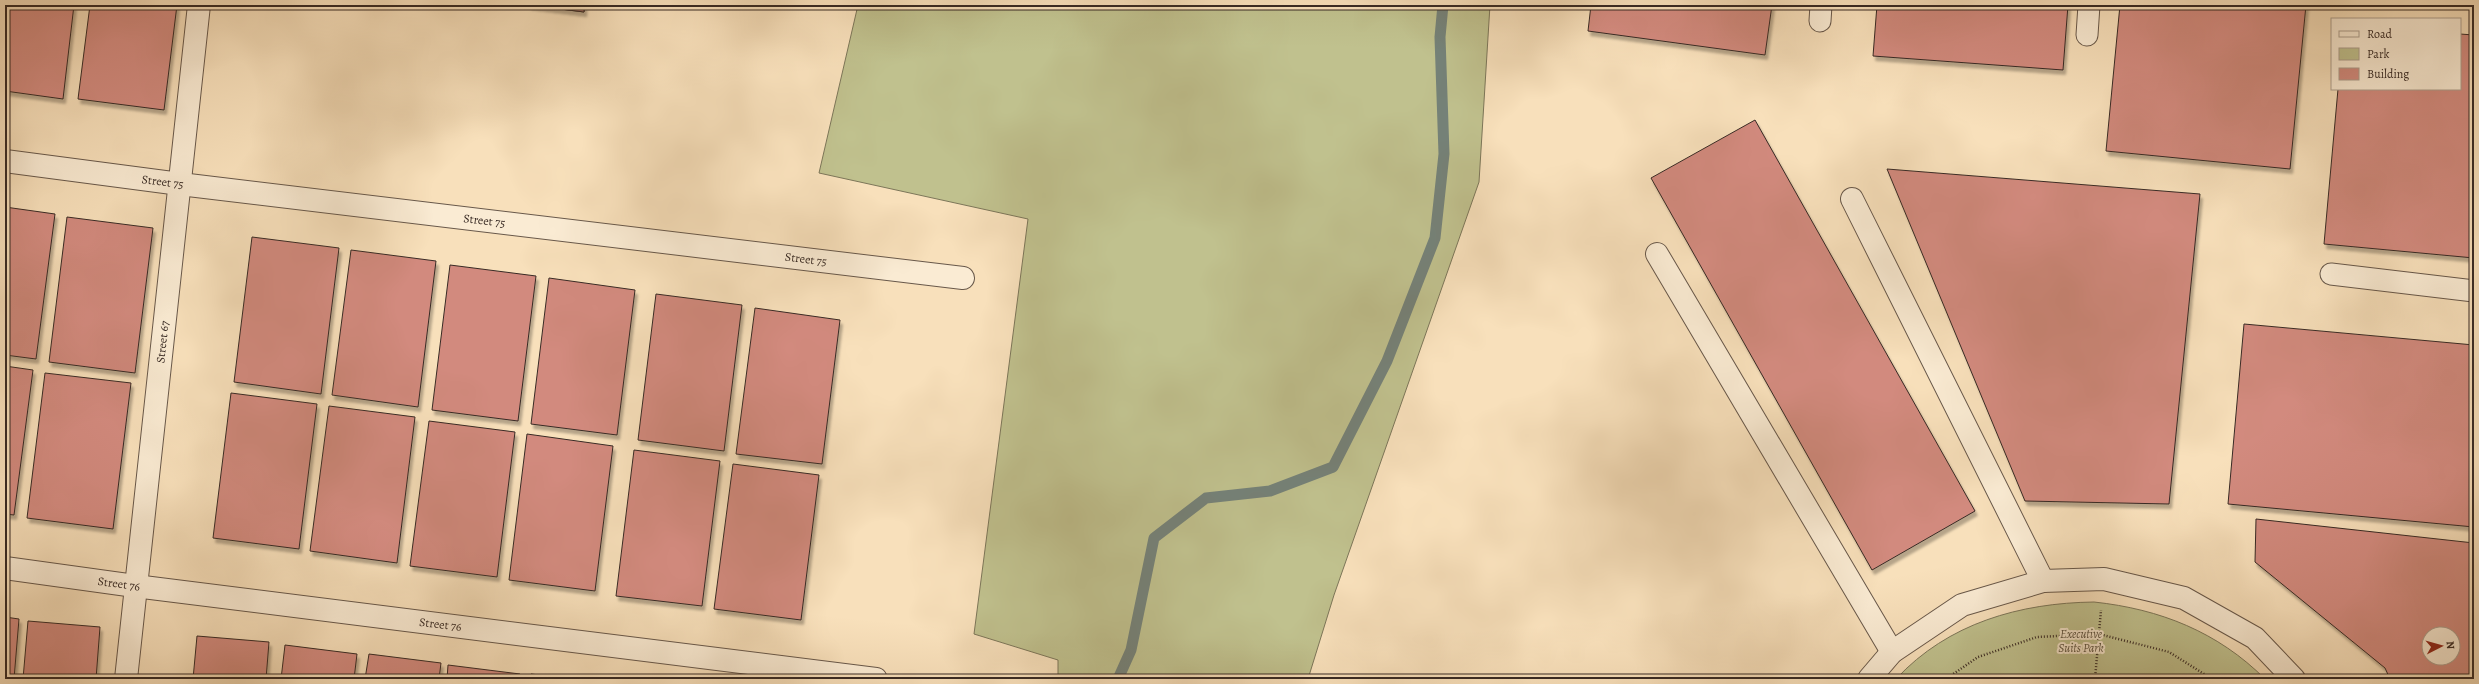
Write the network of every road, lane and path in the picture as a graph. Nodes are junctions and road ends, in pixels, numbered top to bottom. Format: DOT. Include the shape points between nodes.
graph roads {
  1 [pos="200,5"];
  2 [pos="2089,5"];
  3 [pos="2087,35"];
  4 [pos="5,161"];
  5 [pos="180,184"];
  6 [pos="1852,198"];
  7 [pos="1657,254"];
  8 [pos="2330,274"];
  9 [pos="963,278"];
  10 [pos="2474,291"];
  11 [pos="5,568"];
  12 [pos="2104,580"];
  13 [pos="2043,581"];
  14 [pos="135,586"];
  15 [pos="2099,634"];
  16 [pos="1892,652"];
  17 [pos="126,679"];
  18 [pos="876,679"];
  19 [pos="1869,679"];
  20 [pos="1946,679"];
  21 [pos="2095,679"];
  22 [pos="2212,679"];
  23 [pos="2294,679"];
  1 -- 5 [label="street, Street 67"];
  2 -- 3 [label="lane"];
  4 -- 5 [label="street, Street 75"];
  5 -- 9 [label="street, Street 75"];
  5 -- 14 [label="street, Street 67"];
  6 -- 13 [label="street"];
  7 -- 16 [label="street"];
  8 -- 10 [label="lane"];
  11 -- 14 [label="street, Street 76"];
  12 -- 13 [label="street"];
  12 -- 15 [label="path"];
  12 -- 23 [label="street" via="2184,598 2255,638"];
  13 -- 16 [label="street" via="1962,605"];
  14 -- 17 [label="street, Street 67"];
  14 -- 18 [label="street, Street 76"];
  15 -- 20 [label="path" via="2037,637 1978,657"];
  15 -- 21 [label="path"];
  15 -- 22 [label="path" via="2169,652"];
  16 -- 19 [label="street"];
}
